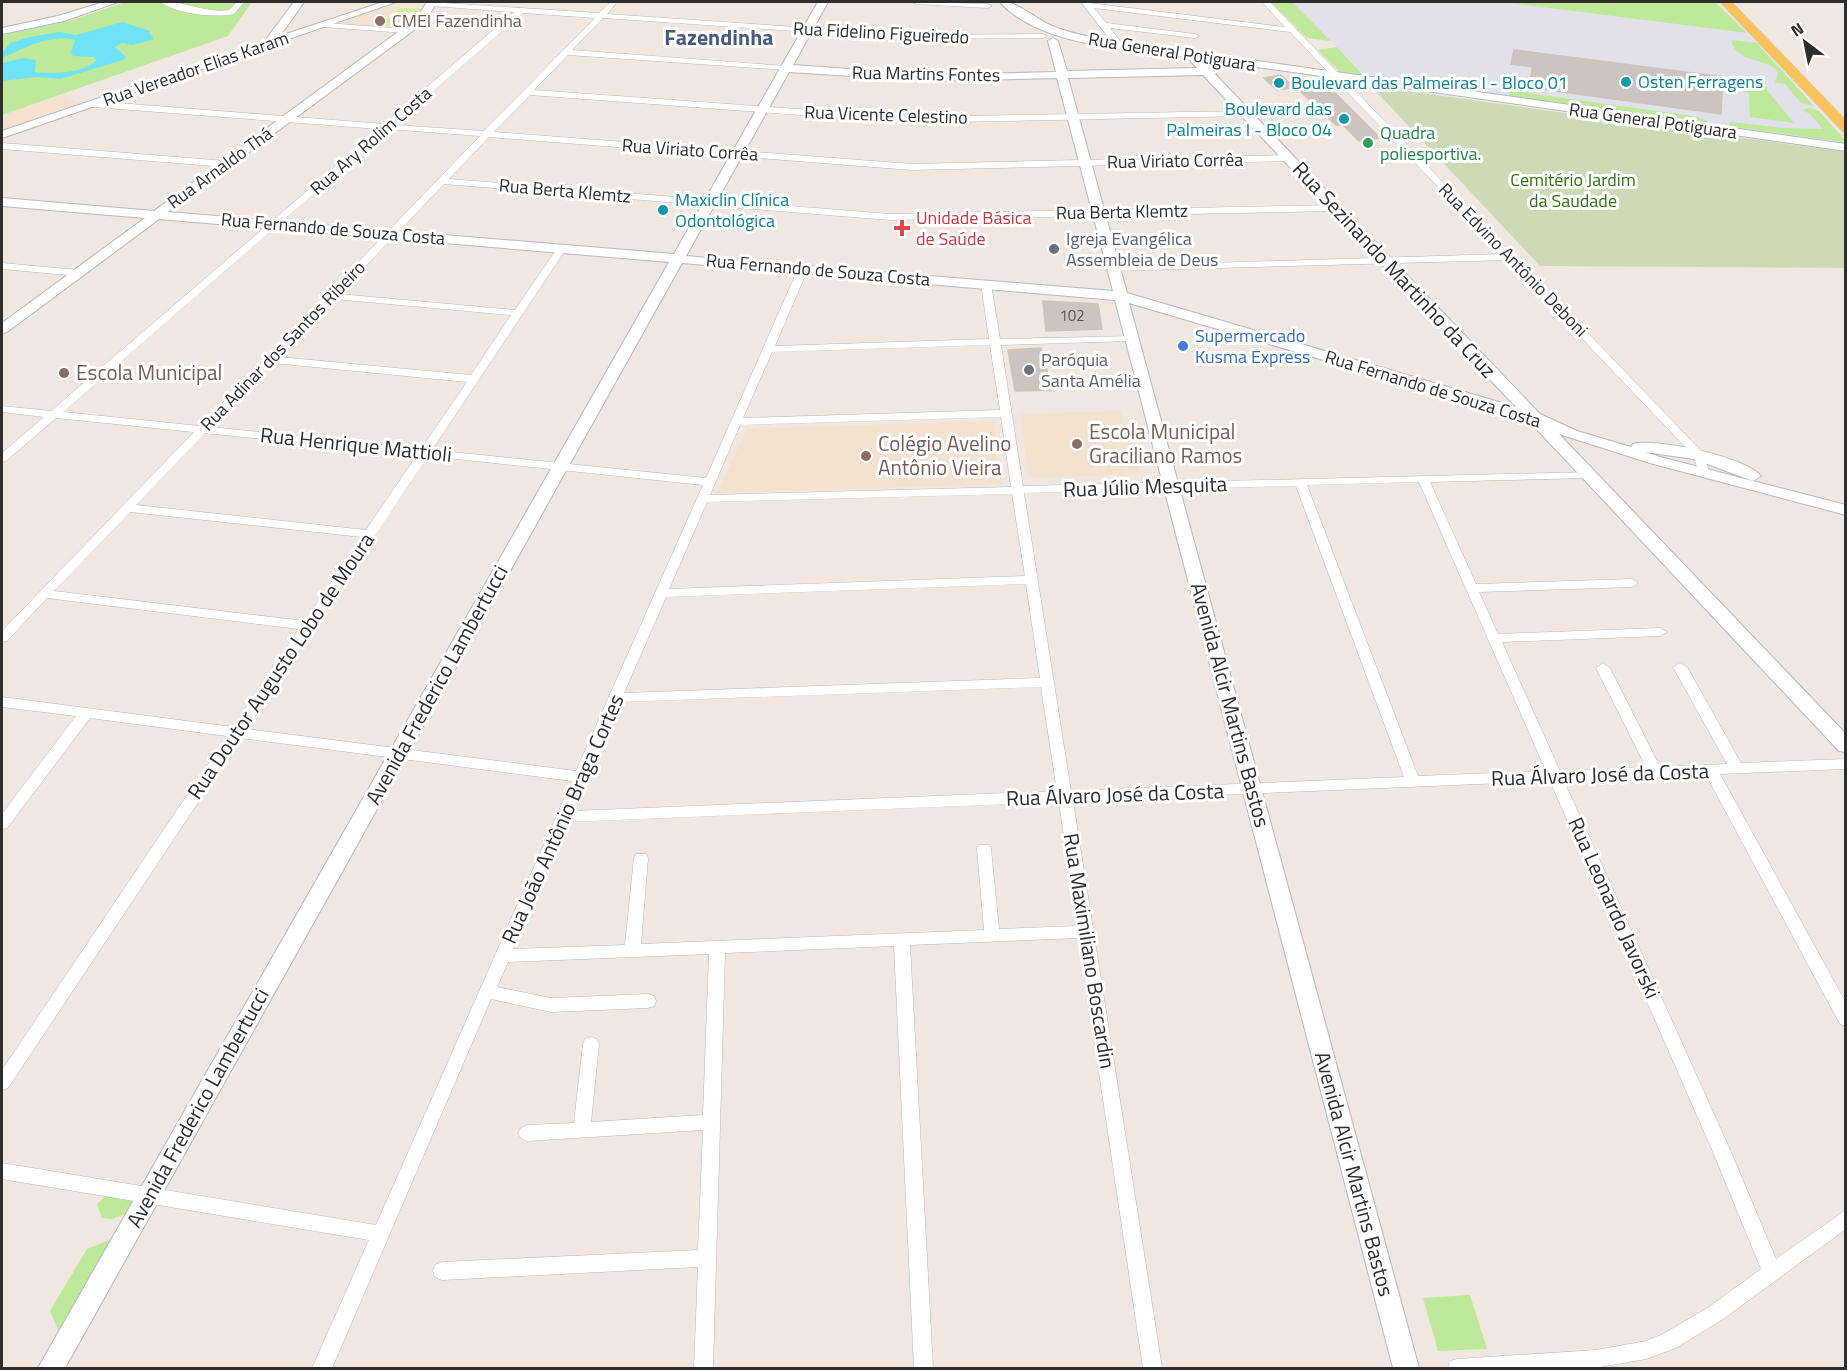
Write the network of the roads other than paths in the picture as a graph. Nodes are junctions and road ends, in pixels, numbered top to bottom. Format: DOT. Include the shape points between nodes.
graph roads {
  1 [pos="113,2"];
  2 [pos="164,2"];
  3 [pos="240,2"];
  4 [pos="299,2"];
  5 [pos="391,2"];
  6 [pos="615,2"];
  7 [pos="823,2"];
  8 [pos="916,2"];
  9 [pos="1005,2"];
  10 [pos="1266,2"];
  11 [pos="1726,2"];
  12 [pos="432,3"];
  13 [pos="1086,3"];
  14 [pos="482,4"];
  15 [pos="988,6"];
  16 [pos="1176,9"];
  17 [pos="521,10"];
  18 [pos="601,15"];
  19 [pos="1751,16"];
  20 [pos="1182,17"];
  21 [pos="284,25"];
  22 [pos="1103,25"];
  23 [pos="326,26"];
  24 [pos="807,30"];
  25 [pos="1294,30"];
  26 [pos="2,31"];
  27 [pos="406,31"];
  28 [pos="302,33"];
  29 [pos="1051,36"];
  30 [pos="1195,36"];
  31 [pos="267,45"];
  32 [pos="1119,45"];
  33 [pos="565,52"];
  34 [pos="1792,53"];
  35 [pos="1191,56"];
  36 [pos="786,68"];
  37 [pos="1286,69"];
  38 [pos="1206,71"];
  39 [pos="1062,75"];
  40 [pos="1338,76"];
  41 [pos="527,92"];
  42 [pos="93,104"];
  43 [pos="762,109"];
  44 [pos="1845,110"];
  45 [pos="1245,113"];
  46 [pos="1073,117"];
  47 [pos="286,119"];
  48 [pos="386,127"];
  49 [pos="1845,128"];
  50 [pos="486,134"];
  51 [pos="2,135"];
  52 [pos="2,146"];
  53 [pos="1845,148"];
  54 [pos="737,154"];
  55 [pos="1288,158"];
  56 [pos="1085,163"];
  57 [pos="226,164"];
  58 [pos="442,181"];
  59 [pos="2,202"];
  60 [pos="710,202"];
  61 [pos="1336,208"];
  62 [pos="1099,213"];
  63 [pos="157,215"];
  64 [pos="274,224"];
  65 [pos="390,234"];
  66 [pos="561,249"];
  67 [pos="1511,257"];
  68 [pos="678,258"];
  69 [pos="1386,261"];
  70 [pos="2,266"];
  71 [pos="803,269"];
  72 [pos="1114,270"];
  73 [pos="78,273"];
  74 [pos="986,284"];
  75 [pos="331,296"];
  76 [pos="1121,296"];
  77 [pos="518,313"];
  78 [pos="2,329"];
  79 [pos="1132,338"];
  80 [pos="995,342"];
  81 [pos="768,349"];
  82 [pos="270,359"];
  83 [pos="474,379"];
  84 [pos="2,409"];
  85 [pos="1006,413"];
  86 [pos="54,414"];
  87 [pos="1534,417"];
  88 [pos="736,422"];
  89 [pos="202,430"];
  90 [pos="1612,447"];
  91 [pos="424,452"];
  92 [pos="1698,454"];
  93 [pos="2,459"];
  94 [pos="560,466"];
  95 [pos="1703,471"];
  96 [pos="1588,474"];
  97 [pos="1424,479"];
  98 [pos="710,482"];
  99 [pos="1300,482"];
  100 [pos="1171,486"];
  101 [pos="1018,490"];
  102 [pos="1798,497"];
  103 [pos="703,499"];
  104 [pos="127,508"];
  105 [pos="1845,510"];
  106 [pos="369,534"];
  107 [pos="1032,580"];
  108 [pos="1632,583"];
  109 [pos="1472,588"];
  110 [pos="662,593"];
  111 [pos="44,594"];
  112 [pos="308,626"];
  113 [pos="1660,632"];
  114 [pos="2,638"];
  115 [pos="1494,638"];
  116 [pos="1680,667"];
  117 [pos="1603,668"];
  118 [pos="1047,682"];
  119 [pos="615,698"];
  120 [pos="2,702"];
  121 [pos="86,713"];
  122 [pos="236,733"];
  123 [pos="1845,746"];
  124 [pos="398,753"];
  125 [pos="1845,764"];
  126 [pos="1737,769"];
  127 [pos="1710,770"];
  128 [pos="1656,772"];
  129 [pos="581,777"];
  130 [pos="1556,777"];
  131 [pos="1413,782"];
  132 [pos="1252,789"];
  133 [pos="1065,796"];
  134 [pos="563,817"];
  135 [pos="2,824"];
  136 [pos="984,849"];
  137 [pos="641,858"];
  138 [pos="1086,932"];
  139 [pos="992,936"];
  140 [pos="902,940"];
  141 [pos="717,947"];
  142 [pos="632,951"];
  143 [pos="502,956"];
  144 [pos="487,992"];
  145 [pos="648,1001"];
  146 [pos="1845,1019"];
  147 [pos="591,1044"];
  148 [pos="2,1083"];
  149 [pos="711,1122"];
  150 [pos="582,1129"];
  151 [pos="527,1133"];
  152 [pos="2,1171"];
  153 [pos="148,1196"];
  154 [pos="1845,1218"];
  155 [pos="381,1234"];
  156 [pos="707,1258"];
  157 [pos="442,1271"];
  158 [pos="1772,1272"];
  159 [pos="51,1368"];
  160 [pos="322,1368"];
  161 [pos="704,1368"];
  162 [pos="924,1368"];
  163 [pos="1154,1368"];
  164 [pos="1406,1368"];
  165 [pos="1457,1368"];
  1 -- 26 [label="street" via="60,19"];
  2 -- 3 [label="street" via="226,13"];
  4 -- 21 [label="street"];
  5 -- 23 [label="street, Rua Vereador Elias Karam"];
  6 -- 18 [label="street, Rua Adinar dos Santos Ribeiro"];
  7 -- 24 [label="street, Avenida Frederico Lambertucci"];
  8 -- 15 [label="street"];
  9 -- 29 [label="street"];
  10 -- 25 [label="street, Rua Edvino Antônio Deboni"];
  11 -- 19 [label="main road"];
  12 -- 14 [label="street, Rua Fidelino Figueiredo"];
  12 -- 27 [label="street, Rua Arnaldo Thá"];
  13 -- 20 [label="street"];
  13 -- 22 [label="street"];
  14 -- 17 [label="street, Rua Fidelino Figueiredo"];
  16 -- 20 [label="street"];
  17 -- 18 [label="street, Rua Fidelino Figueiredo"];
  17 -- 48 [label="street, Rua Ary Rolim Costa"];
  18 -- 24 [label="street, Rua Fidelino Figueiredo"];
  18 -- 33 [label="street, Rua Adinar dos Santos Ribeiro"];
  19 -- 49 [label="main road"];
  20 -- 25 [label="street"];
  21 -- 28 [label="street" via="287,32"];
  21 -- 31 [label="street"];
  22 -- 30 [label="street"];
  22 -- 32 [label="street"];
  23 -- 27 [label="street"];
  23 -- 28 [label="street, Rua Vereador Elias Karam"];
  24 -- 29 [label="street, Rua Fidelino Figueiredo" via="927,38"];
  24 -- 36 [label="street, Avenida Frederico Lambertucci"];
  25 -- 40 [label="street, Rua Edvino Antônio Deboni"];
  27 -- 47 [label="street, Rua Arnaldo Thá"];
  28 -- 31 [label="street, Rua Vereador Elias Karam"];
  29 -- 32 [label="street, Rua General Potiguara"];
  29 -- 39 [label="street, Avenida Alcir Martins Bastos"];
  31 -- 42 [label="street, Rua Vereador Elias Karam"];
  32 -- 35 [label="street, Rua General Potiguara"];
  33 -- 36 [label="street, Rua Martins Fontes"];
  33 -- 41 [label="street, Rua Adinar dos Santos Ribeiro"];
  34 -- 44 [label="main road"];
  35 -- 37 [label="street, Rua General Potiguara"];
  35 -- 38 [label="street, Rua Sezinando Martinho da Cruz"];
  36 -- 39 [label="street, Rua Martins Fontes" via="921,77"];
  36 -- 43 [label="street, Avenida Frederico Lambertucci"];
  37 -- 38 [label="street, Rua Martins Fontes"];
  37 -- 40 [label="street, Rua General Potiguara"];
  38 -- 39 [label="street, Rua Martins Fontes"];
  38 -- 45 [label="street, Rua Sezinando Martinho da Cruz"];
  39 -- 46 [label="street, Avenida Alcir Martins Bastos"];
  40 -- 53 [label="street, Rua General Potiguara"];
  40 -- 67 [label="street, Rua Edvino Antônio Deboni"];
  41 -- 43 [label="street, Rua Vicente Celestino"];
  41 -- 50 [label="street, Rua Adinar dos Santos Ribeiro"];
  42 -- 47 [label="street, Rua Viriato Corrêa"];
  42 -- 51 [label="street, Rua Vereador Elias Karam"];
  43 -- 46 [label="street, Rua Vicente Celestino" via="914,120"];
  43 -- 54 [label="street, Avenida Frederico Lambertucci"];
  45 -- 46 [label="street, Rua Vicente Celestino"];
  45 -- 55 [label="street, Rua Sezinando Martinho da Cruz"];
  46 -- 56 [label="street, Avenida Alcir Martins Bastos"];
  47 -- 48 [label="street, Rua Viriato Corrêa"];
  47 -- 57 [label="street, Rua Arnaldo Thá"];
  48 -- 50 [label="street, Rua Viriato Corrêa"];
  48 -- 64 [label="street, Rua Ary Rolim Costa"];
  50 -- 54 [label="street, Rua Viriato Corrêa"];
  50 -- 58 [label="street, Rua Adinar dos Santos Ribeiro"];
  52 -- 57 [label="street"];
  54 -- 56 [label="street, Rua Viriato Corrêa" via="912,167"];
  54 -- 60 [label="street, Avenida Frederico Lambertucci"];
  55 -- 56 [label="street, Rua Viriato Corrêa"];
  55 -- 61 [label="street, Rua Sezinando Martinho da Cruz"];
  56 -- 62 [label="street, Avenida Alcir Martins Bastos"];
  57 -- 63 [label="street, Rua Arnaldo Thá"];
  58 -- 60 [label="street, Rua Berta Klemtz"];
  58 -- 65 [label="street, Rua Adinar dos Santos Ribeiro"];
  59 -- 63 [label="street, Rua Fernando de Souza Costa"];
  60 -- 62 [label="street, Rua Berta Klemtz" via="890,217"];
  60 -- 68 [label="street, Avenida Frederico Lambertucci"];
  61 -- 62 [label="street, Rua Berta Klemtz"];
  61 -- 69 [label="street, Rua Sezinando Martinho da Cruz"];
  62 -- 72 [label="street, Avenida Alcir Martins Bastos"];
  63 -- 64 [label="street, Rua Fernando de Souza Costa"];
  63 -- 73 [label="street, Rua Arnaldo Thá"];
  64 -- 65 [label="street, Rua Fernando de Souza Costa"];
  64 -- 86 [label="street, Rua Ary Rolim Costa"];
  65 -- 66 [label="street, Rua Fernando de Souza Costa"];
  65 -- 75 [label="street, Rua Adinar dos Santos Ribeiro"];
  66 -- 68 [label="street, Rua Fernando de Souza Costa"];
  66 -- 77 [label="street, Rua Doutor Augusto Lobo de Moura"];
  67 -- 69 [label="street"];
  67 -- 92 [label="street, Rua Edvino Antônio Deboni"];
  68 -- 71 [label="street, Rua Fernando de Souza Costa"];
  68 -- 94 [label="street, Avenida Frederico Lambertucci"];
  69 -- 72 [label="street"];
  69 -- 87 [label="street, Rua Sezinando Martinho da Cruz"];
  70 -- 73 [label="street"];
  71 -- 74 [label="street, Rua Fernando de Souza Costa"];
  71 -- 81 [label="street, Rua João Antônio Braga Cortes"];
  72 -- 76 [label="street, Avenida Alcir Martins Bastos"];
  73 -- 78 [label="street, Rua Arnaldo Thá"];
  74 -- 76 [label="street, Rua Fernando de Souza Costa"];
  74 -- 80 [label="street, Rua Maximiliano Boscardin"];
  75 -- 77 [label="street"];
  75 -- 82 [label="street, Rua Adinar dos Santos Ribeiro"];
  76 -- 79 [label="street, Avenida Alcir Martins Bastos"];
  76 -- 87 [label="street, Rua Fernando de Souza Costa"];
  77 -- 83 [label="street, Rua Doutor Augusto Lobo de Moura"];
  79 -- 80 [label="street"];
  79 -- 100 [label="street, Avenida Alcir Martins Bastos"];
  80 -- 81 [label="street"];
  80 -- 85 [label="street, Rua Maximiliano Boscardin"];
  81 -- 88 [label="street, Rua João Antônio Braga Cortes"];
  82 -- 83 [label="street"];
  82 -- 89 [label="street, Rua Adinar dos Santos Ribeiro"];
  83 -- 91 [label="street, Rua Doutor Augusto Lobo de Moura"];
  84 -- 86 [label="street, Rua Henrique Mattioli"];
  85 -- 88 [label="street"];
  85 -- 101 [label="street, Rua Maximiliano Boscardin"];
  86 -- 89 [label="street, Rua Henrique Mattioli"];
  86 -- 93 [label="street, Rua Ary Rolim Costa"];
  87 -- 90 [label="street, Rua Fernando de Souza Costa"];
  87 -- 96 [label="street, Rua Sezinando Martinho da Cruz"];
  88 -- 98 [label="street, Rua João Antônio Braga Cortes"];
  89 -- 91 [label="street, Rua Henrique Mattioli"];
  89 -- 104 [label="street, Rua Adinar dos Santos Ribeiro"];
  90 -- 92 [label="street, Rua Fernando de Souza Costa"];
  90 -- 95 [label="street, Rua Fernando de Souza Costa"];
  91 -- 94 [label="street, Rua Henrique Mattioli"];
  91 -- 106 [label="street, Rua Doutor Augusto Lobo de Moura"];
  92 -- 95 [label="street, Rua Edvino Antônio Deboni"];
  92 -- 102 [label="street, Rua Fernando de Souza Costa"];
  94 -- 98 [label="street, Rua Henrique Mattioli"];
  94 -- 124 [label="street, Avenida Frederico Lambertucci"];
  95 -- 102 [label="street, Rua Fernando de Souza Costa"];
  96 -- 97 [label="street, Rua Júlio Mesquita"];
  96 -- 123 [label="street, Rua Sezinando Martinho da Cruz"];
  97 -- 99 [label="street, Rua Júlio Mesquita"];
  97 -- 109 [label="street, Rua Leonardo Javorski"];
  98 -- 103 [label="street, Rua João Antônio Braga Cortes"];
  99 -- 100 [label="street, Rua Júlio Mesquita"];
  99 -- 131 [label="street"];
  100 -- 101 [label="street, Rua Júlio Mesquita"];
  100 -- 132 [label="street, Avenida Alcir Martins Bastos"];
  101 -- 103 [label="street, Rua Júlio Mesquita"];
  101 -- 107 [label="street, Rua Maximiliano Boscardin"];
  102 -- 105 [label="street, Rua Fernando de Souza Costa"];
  103 -- 110 [label="street, Rua João Antônio Braga Cortes"];
  104 -- 106 [label="street"];
  104 -- 111 [label="street, Rua Adinar dos Santos Ribeiro"];
  106 -- 112 [label="street, Rua Doutor Augusto Lobo de Moura"];
  107 -- 110 [label="street"];
  107 -- 118 [label="street, Rua Maximiliano Boscardin"];
  108 -- 109 [label="street"];
  109 -- 115 [label="street, Rua Leonardo Javorski"];
  110 -- 119 [label="street, Rua João Antônio Braga Cortes"];
  111 -- 112 [label="street"];
  111 -- 114 [label="street, Rua Adinar dos Santos Ribeiro"];
  112 -- 122 [label="street, Rua Doutor Augusto Lobo de Moura"];
  113 -- 115 [label="street"];
  115 -- 130 [label="street, Rua Leonardo Javorski"];
  116 -- 126 [label="street"];
  117 -- 128 [label="street"];
  118 -- 119 [label="street"];
  118 -- 133 [label="street, Rua Maximiliano Boscardin"];
  119 -- 129 [label="street, Rua João Antônio Braga Cortes"];
  120 -- 121 [label="street"];
  121 -- 122 [label="street"];
  121 -- 135 [label="street"];
  122 -- 124 [label="street"];
  122 -- 148 [label="street, Rua Doutor Augusto Lobo de Moura"];
  124 -- 129 [label="street"];
  124 -- 153 [label="street, Avenida Frederico Lambertucci"];
  125 -- 126 [label="street, Rua Álvaro José da Costa"];
  126 -- 127 [label="street, Rua Álvaro José da Costa"];
  127 -- 128 [label="street, Rua Álvaro José da Costa"];
  127 -- 146 [label="street"];
  128 -- 130 [label="street, Rua Álvaro José da Costa"];
  129 -- 134 [label="street, Rua João Antônio Braga Cortes"];
  130 -- 131 [label="street, Rua Álvaro José da Costa"];
  130 -- 158 [label="street, Rua Leonardo Javorski"];
  131 -- 132 [label="street, Rua Álvaro José da Costa"];
  132 -- 133 [label="street, Rua Álvaro José da Costa"];
  132 -- 164 [label="street, Avenida Alcir Martins Bastos"];
  133 -- 134 [label="street, Rua Álvaro José da Costa"];
  133 -- 138 [label="street, Rua Maximiliano Boscardin"];
  134 -- 143 [label="street, Rua João Antônio Braga Cortes"];
  136 -- 139 [label="street"];
  137 -- 142 [label="street"];
  138 -- 139 [label="street"];
  138 -- 163 [label="street, Rua Maximiliano Boscardin"];
  139 -- 140 [label="street"];
  140 -- 141 [label="street"];
  140 -- 162 [label="street"];
  141 -- 142 [label="street"];
  141 -- 149 [label="street"];
  142 -- 143 [label="street"];
  143 -- 144 [label="street, Rua João Antônio Braga Cortes"];
  144 -- 145 [label="street" via="551,1005"];
  144 -- 155 [label="street, Rua João Antônio Braga Cortes"];
  147 -- 150 [label="street"];
  149 -- 150 [label="street"];
  149 -- 156 [label="street"];
  150 -- 151 [label="street"];
  152 -- 153 [label="street"];
  153 -- 155 [label="street"];
  153 -- 159 [label="street, Avenida Frederico Lambertucci"];
  154 -- 158 [label="street"];
  155 -- 160 [label="street, Rua João Antônio Braga Cortes"];
  156 -- 157 [label="street"];
  156 -- 161 [label="street"];
  158 -- 165 [label="street" via="1692,1329 1646,1350 1596,1359"];
}
